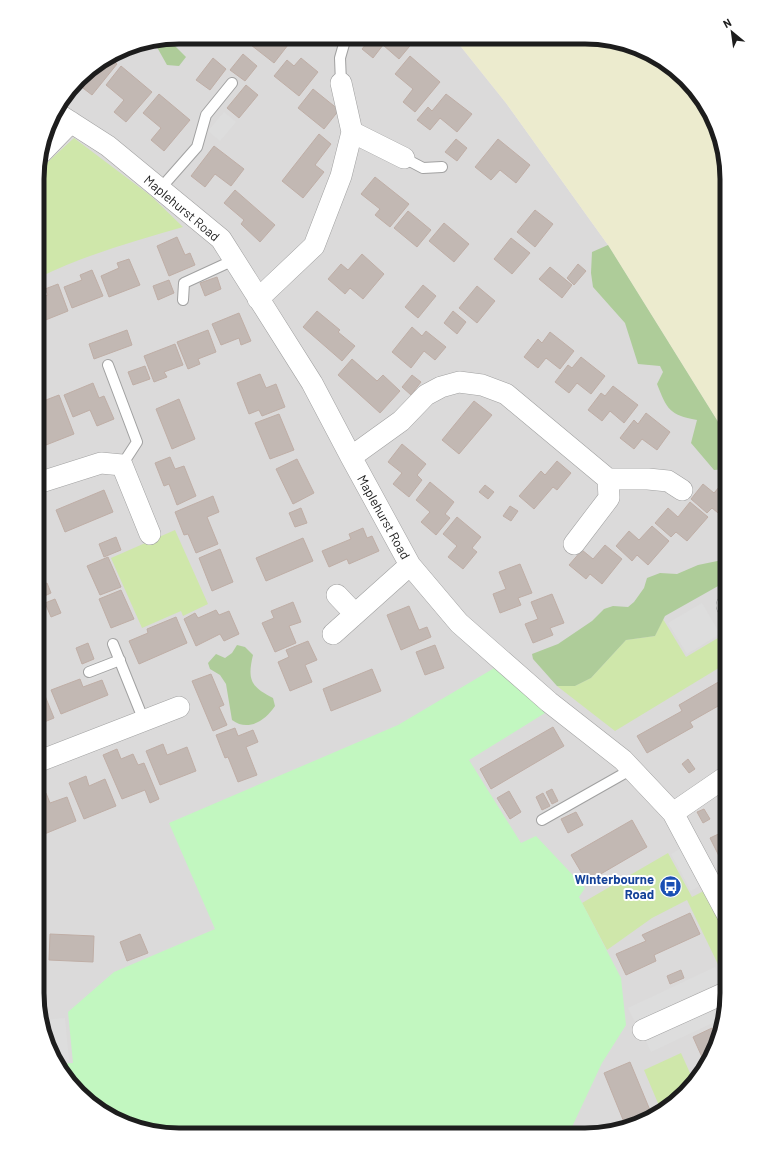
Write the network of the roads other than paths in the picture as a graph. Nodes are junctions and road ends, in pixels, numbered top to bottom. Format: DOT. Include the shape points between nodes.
graph roads {
  1 [pos="344,44"];
  2 [pos="232,83"];
  3 [pos="341,83"];
  4 [pos="63,117"];
  5 [pos="352,132"];
  6 [pos="51,136"];
  7 [pos="404,158"];
  8 [pos="442,167"];
  9 [pos="160,189"];
  10 [pos="234,260"];
  11 [pos="258,299"];
  12 [pos="183,300"];
  13 [pos="108,365"];
  14 [pos="350,457"];
  15 [pos="122,465"];
  16 [pos="608,479"];
  17 [pos="44,481"];
  18 [pos="682,490"];
  19 [pos="150,534"];
  20 [pos="574,544"];
  21 [pos="410,565"];
  22 [pos="337,595"];
  23 [pos="355,614"];
  24 [pos="333,634"];
  25 [pos="113,644"];
  26 [pos="120,660"];
  27 [pos="89,672"];
  28 [pos="179,707"];
  29 [pos="144,721"];
  30 [pos="44,759"];
  31 [pos="632,769"];
  32 [pos="720,781"];
  33 [pos="673,813"];
  34 [pos="542,820"];
  35 [pos="720,901"];
  36 [pos="720,995"];
  37 [pos="643,1030"];
  1 -- 3 [label="lane" via="340,58"];
  2 -- 9 [label="lane" via="206,116 197,147"];
  3 -- 5 [label="street"];
  4 -- 6 [label="street"];
  4 -- 9 [label="street, Maplehurst Road" via="108,146"];
  5 -- 7 [label="street"];
  5 -- 11 [label="street" via="342,176 314,246"];
  7 -- 8 [label="lane" via="423,168"];
  9 -- 10 [label="street, Maplehurst Road" via="221,239"];
  10 -- 11 [label="street, Maplehurst Road"];
  10 -- 12 [label="lane" via="184,283"];
  11 -- 14 [label="street, Maplehurst Road" via="312,383"];
  13 -- 15 [label="lane" via="137,442"];
  14 -- 16 [label="street" via="401,421 426,395 459,382 482,385 506,394"];
  14 -- 21 [label="street, Maplehurst Road"];
  15 -- 17 [label="street" via="102,463"];
  15 -- 19 [label="street"];
  16 -- 18 [label="street" via="668,481"];
  16 -- 20 [label="street" via="609,498"];
  21 -- 23 [label="street"];
  21 -- 31 [label="street, Maplehurst Road" via="459,623 549,702"];
  22 -- 23 [label="street"];
  23 -- 24 [label="street"];
  25 -- 26 [label="lane"];
  26 -- 27 [label="lane"];
  26 -- 29 [label="lane"];
  28 -- 29 [label="street"];
  29 -- 30 [label="street"];
  31 -- 33 [label="street, Maplehurst Road"];
  31 -- 34 [label="lane"];
  32 -- 33 [label="street"];
  33 -- 35 [label="street, Maplehurst Road"];
  36 -- 37 [label="street"];
}
